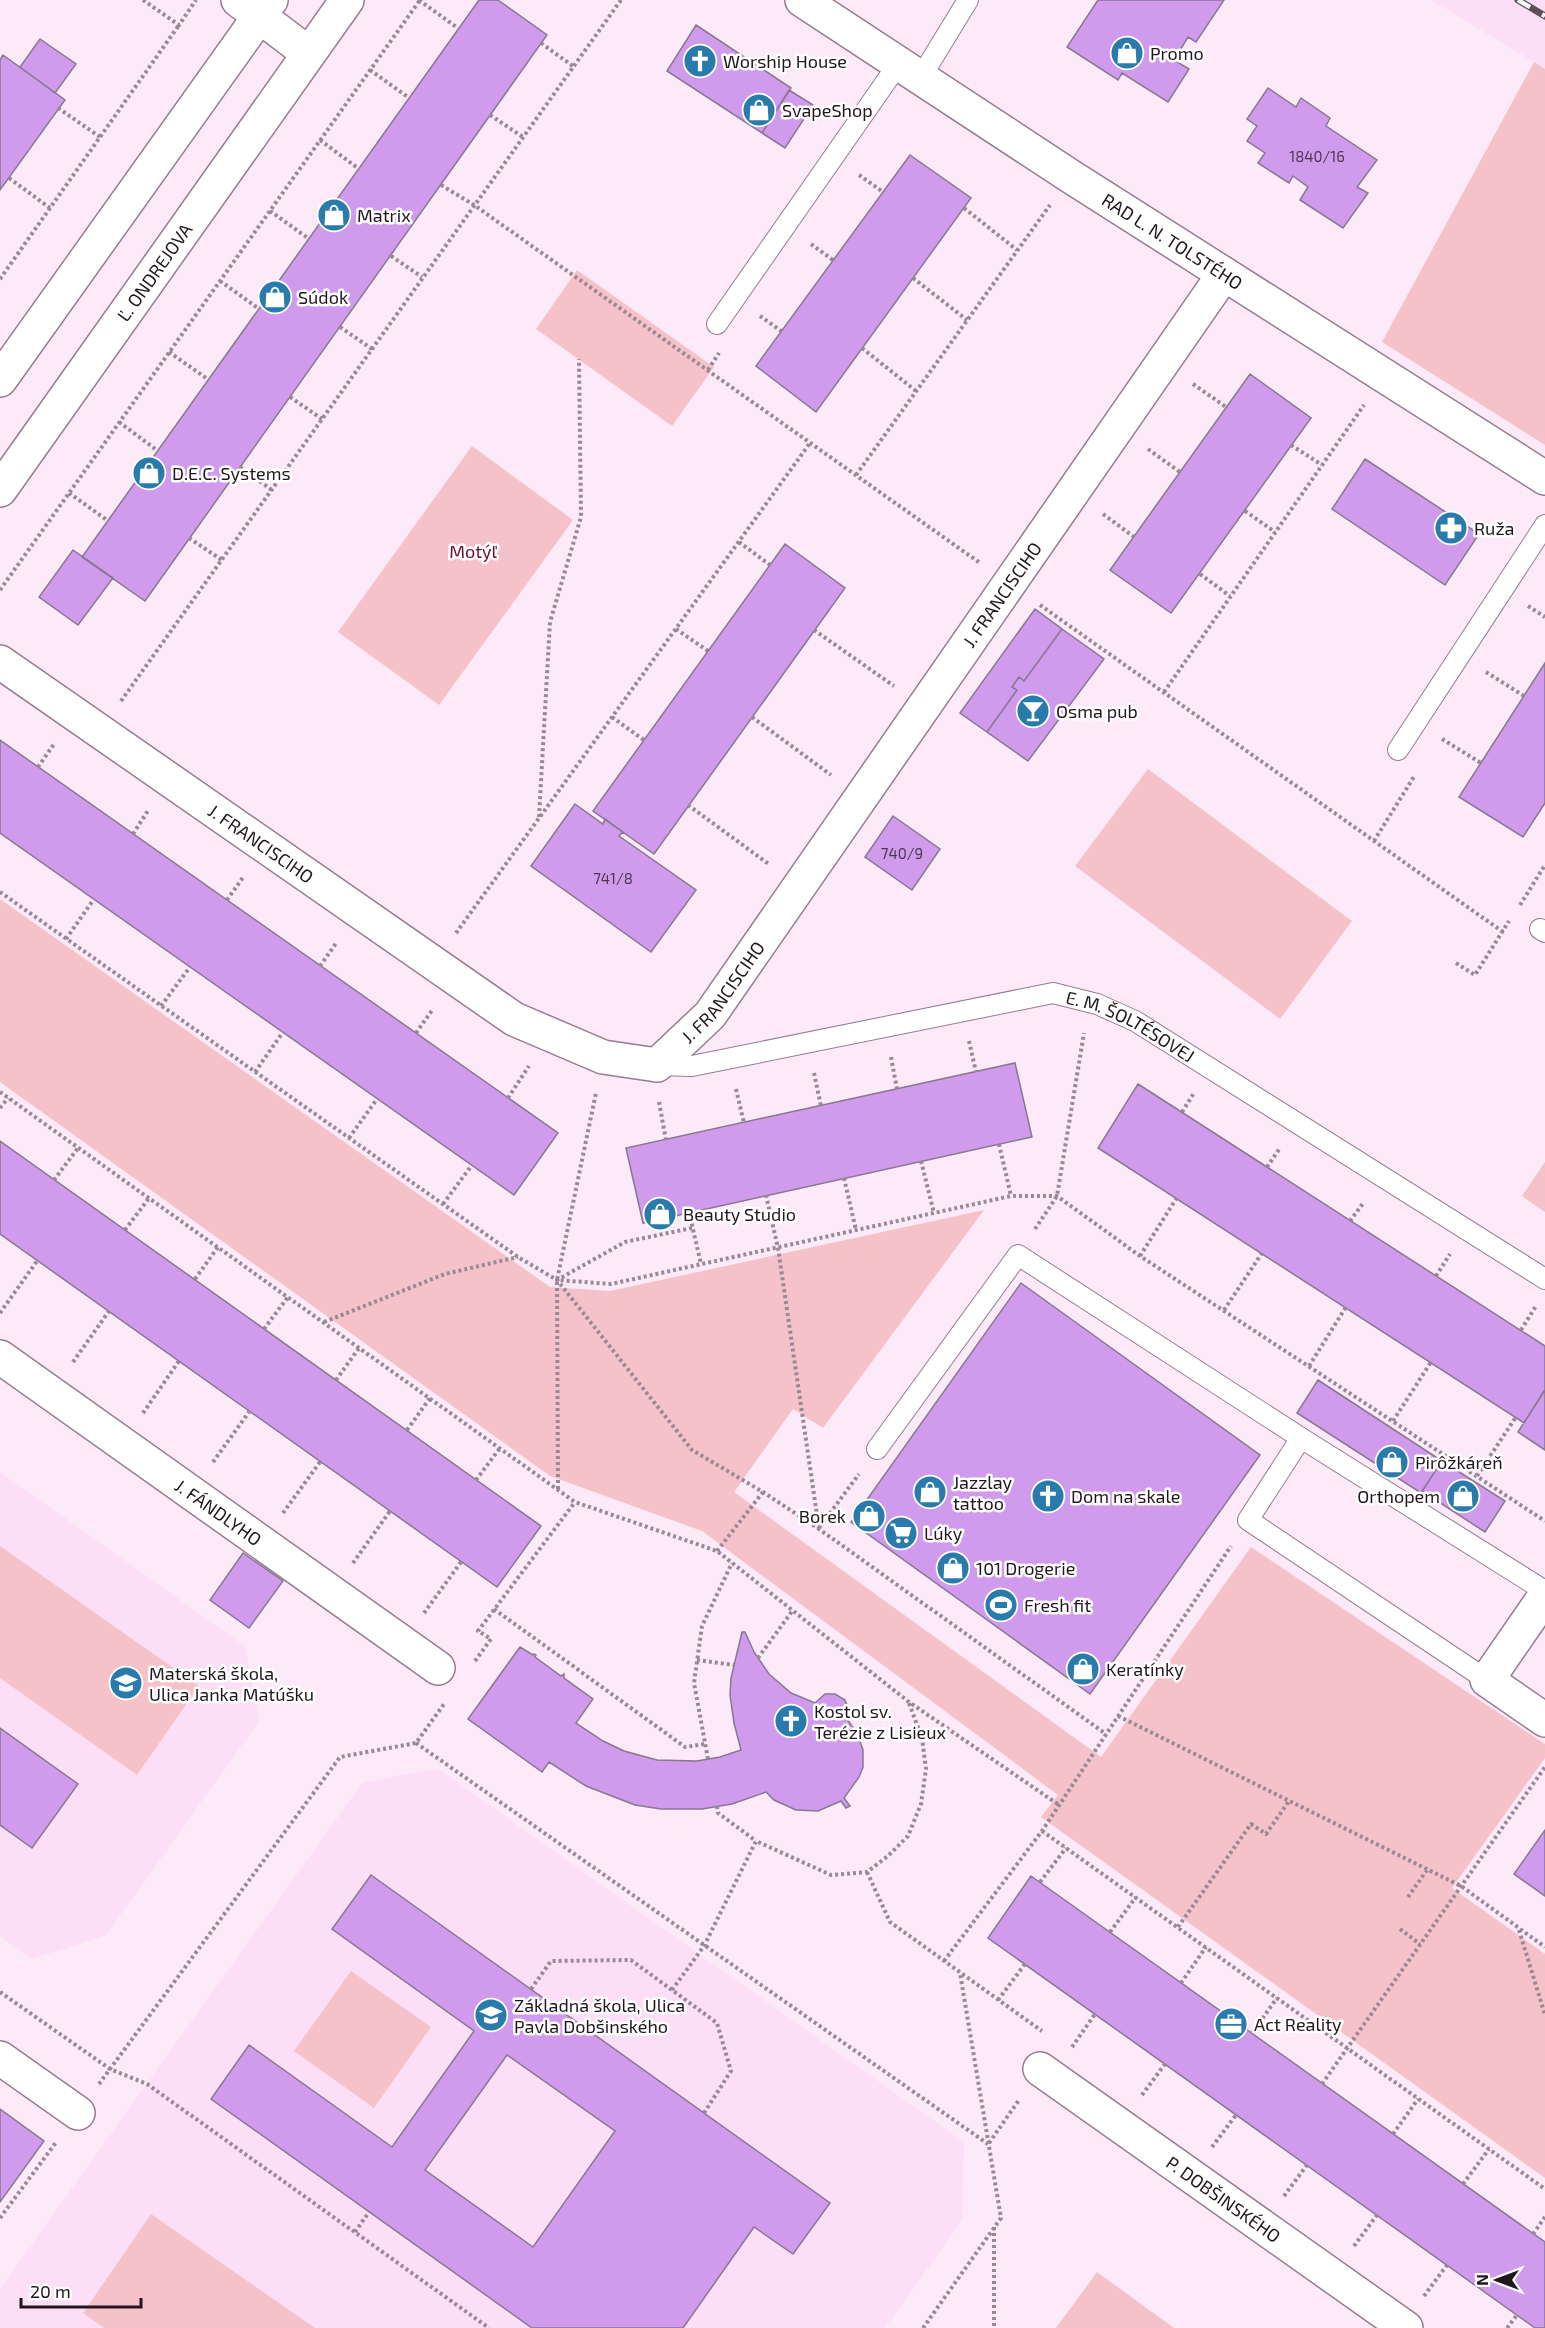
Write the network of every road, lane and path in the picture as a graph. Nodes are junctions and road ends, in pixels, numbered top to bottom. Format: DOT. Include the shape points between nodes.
graph roads {
  1 [pos="143,0"];
  2 [pos="196,0"];
  3 [pos="347,0"];
  4 [pos="419,0"];
  5 [pos="621,0"];
  6 [pos="802,0"];
  7 [pos="968,0"];
  8 [pos="256,5"];
  9 [pos="179,25"];
  10 [pos="459,29"];
  11 [pos="541,43"];
  12 [pos="308,54"];
  13 [pos="573,66"];
  14 [pos="370,70"];
  15 [pos="910,70"];
  16 [pos="409,98"];
  17 [pos="58,108"];
  18 [pos="490,115"];
  19 [pos="523,136"];
  20 [pos="100,137"];
  21 [pos="320,140"];
  22 [pos="360,169"];
  23 [pos="858,175"];
  24 [pos="1070,177"];
  25 [pos="9,178"];
  26 [pos="441,185"];
  27 [pos="882,192"];
  28 [pos="474,206"];
  29 [pos="50,208"];
  30 [pos="964,208"];
  31 [pos="270,211"];
  32 [pos="309,239"];
  33 [pos="808,242"];
  34 [pos="1017,250"];
  35 [pos="391,256"];
  36 [pos="833,260"];
  37 [pos="1224,274"];
  38 [pos="423,277"];
  39 [pos="0,278"];
  40 [pos="913,278"];
  41 [pos="220,281"];
  42 [pos="259,309"];
  43 [pos="757,314"];
  44 [pos="967,320"];
  45 [pos="717,324"];
  46 [pos="340,327"];
  47 [pos="782,331"];
  48 [pos="862,348"];
  49 [pos="372,349"];
  50 [pos="169,352"];
  51 [pos="579,359"];
  52 [pos="1384,376"];
  53 [pos="0,380"];
  54 [pos="209,380"];
  55 [pos="1202,390"];
  56 [pos="916,391"];
  57 [pos="290,397"];
  58 [pos="1226,407"];
  59 [pos="322,419"];
  60 [pos="119,422"];
  61 [pos="810,443"];
  62 [pos="1291,445"];
  63 [pos="158,451"];
  64 [pos="1156,455"];
  65 [pos="1322,465"];
  66 [pos="240,467"];
  67 [pos="1180,472"];
  68 [pos="856,475"];
  69 [pos="1545,478"];
  70 [pos="0,490"];
  71 [pos="272,490"];
  72 [pos="69,493"];
  73 [pos="1245,511"];
  74 [pos="1110,519"];
  75 [pos="108,521"];
  76 [pos="1545,525"];
  77 [pos="1275,532"];
  78 [pos="1134,537"];
  79 [pos="189,538"];
  80 [pos="739,542"];
  81 [pos="222,560"];
  82 [pos="770,565"];
  83 [pos="1200,574"];
  84 [pos="1010,584"];
  85 [pos="0,590"];
  86 [pos="1230,596"];
  87 [pos="676,629"];
  88 [pos="814,630"];
  89 [pos="708,651"];
  90 [pos="0,662"];
  91 [pos="1509,687"];
  92 [pos="1164,692"];
  93 [pos="1524,696"];
  94 [pos="924,708"];
  95 [pos="612,717"];
  96 [pos="752,717"];
  97 [pos="100,731"];
  98 [pos="644,740"];
  99 [pos="52,747"];
  100 [pos="1398,750"];
  101 [pos="1465,753"];
  102 [pos="1481,763"];
  103 [pos="39,767"];
  104 [pos="862,797"];
  105 [pos="688,806"];
  106 [pos="146,814"];
  107 [pos="539,818"];
  108 [pos="133,834"];
  109 [pos="1374,841"];
  110 [pos="1545,865"];
  111 [pos="240,881"];
  112 [pos="800,886"];
  113 [pos="0,892"];
  114 [pos="94,899"];
  115 [pos="227,900"];
  116 [pos="1503,932"];
  117 [pos="66,939"];
  118 [pos="334,947"];
  119 [pos="1456,963"];
  120 [pos="434,964"];
  121 [pos="320,966"];
  122 [pos="190,967"];
  123 [pos="1089,1002"];
  124 [pos="161,1006"];
  125 [pos="430,1013"];
  126 [pos="283,1032"];
  127 [pos="416,1033"];
  128 [pos="972,1051"];
  129 [pos="603,1057"];
  130 [pos="657,1065"];
  131 [pos="893,1068"];
  132 [pos="255,1072"];
  133 [pos="976,1072"];
  134 [pos="521,1079"];
  135 [pos="817,1086"];
  136 [pos="897,1089"];
  137 [pos="0,1092"];
  138 [pos="1194,1093"];
  139 [pos="8,1098"];
  140 [pos="508,1098"];
  141 [pos="377,1099"];
  142 [pos="739,1101"];
  143 [pos="821,1106"];
  144 [pos="0,1108"];
  145 [pos="1182,1112"];
  146 [pos="662,1119"];
  147 [pos="744,1123"];
  148 [pos="349,1138"];
  149 [pos="666,1140"];
  150 [pos="999,1144"];
  151 [pos="78,1148"];
  152 [pos="1280,1148"];
  153 [pos="921,1161"];
  154 [pos="472,1165"];
  155 [pos="1267,1167"];
  156 [pos="844,1178"];
  157 [pos="54,1180"];
  158 [pos="766,1196"];
  159 [pos="1011,1196"];
  160 [pos="149,1198"];
  161 [pos="1176,1198"];
  162 [pos="1364,1202"];
  163 [pos="443,1204"];
  164 [pos="689,1212"];
  165 [pos="934,1214"];
  166 [pos="1350,1221"];
  167 [pos="125,1230"];
  168 [pos="856,1231"];
  169 [pos="218,1247"];
  170 [pos="1262,1253"];
  171 [pos="1018,1255"];
  172 [pos="1450,1255"];
  173 [pos="1140,1256"];
  174 [pos="518,1257"];
  175 [pos="37,1261"];
  176 [pos="701,1264"];
  177 [pos="1436,1276"];
  178 [pos="195,1279"];
  179 [pos="1545,1279"];
  180 [pos="557,1280"];
  181 [pos="288,1297"];
  182 [pos="1346,1307"];
  183 [pos="1534,1309"];
  184 [pos="1223,1310"];
  185 [pos="109,1311"];
  186 [pos="0,1313"];
  187 [pos="323,1322"];
  188 [pos="264,1329"];
  189 [pos="1521,1330"];
  190 [pos="94,1332"];
  191 [pos="359,1348"];
  192 [pos="0,1356"];
  193 [pos="179,1361"];
  194 [pos="1431,1362"];
  195 [pos="1308,1366"];
  196 [pos="336,1380"];
  197 [pos="165,1381"];
  198 [pos="430,1398"];
  199 [pos="249,1412"];
  200 [pos="1516,1417"];
  201 [pos="1393,1421"];
  202 [pos="407,1430"];
  203 [pos="235,1431"];
  204 [pos="1301,1438"];
  205 [pos="500,1448"];
  206 [pos="877,1449"];
  207 [pos="320,1462"];
  208 [pos="1477,1476"];
  209 [pos="476,1480"];
  210 [pos="306,1482"];
  211 [pos="558,1490"];
  212 [pos="763,1492"];
  213 [pos="575,1502"];
  214 [pos="390,1511"];
  215 [pos="1248,1520"];
  216 [pos="819,1529"];
  217 [pos="376,1531"];
  218 [pos="717,1551"];
  219 [pos="461,1562"];
  220 [pos="732,1563"];
  221 [pos="447,1582"];
  222 [pos="1545,1593"];
  223 [pos="494,1609"];
  224 [pos="793,1610"];
  225 [pos="758,1658"];
  226 [pos="697,1660"];
  227 [pos="734,1665"];
  228 [pos="471,1667"];
  229 [pos="1487,1680"];
  230 [pos="444,1682"];
  231 [pos="909,1702"];
  232 [pos="1118,1716"];
  233 [pos="1545,1720"];
  234 [pos="1106,1734"];
  235 [pos="416,1743"];
  236 [pos="705,1744"];
  237 [pos="708,1759"];
  238 [pos="1545,1767"];
  239 [pos="1289,1801"];
  240 [pos="1059,1805"];
  241 [pos="717,1806"];
  242 [pos="1042,1831"];
  243 [pos="756,1841"];
  244 [pos="1066,1848"];
  245 [pos="1427,1870"];
  246 [pos="867,1872"];
  247 [pos="1040,1882"];
  248 [pos="1461,1886"];
  249 [pos="1136,1897"];
  250 [pos="1408,1897"];
  251 [pos="1178,1927"];
  252 [pos="1518,1928"];
  253 [pos="1400,1929"];
  254 [pos="1110,1932"];
  255 [pos="1420,1944"];
  256 [pos="704,1947"];
  257 [pos="1206,1947"];
  258 [pos="1545,1947"];
  259 [pos="944,1961"];
  260 [pos="1025,1964"];
  261 [pos="960,1973"];
  262 [pos="1181,1983"];
  263 [pos="531,1989"];
  264 [pos="672,1990"];
  265 [pos="0,1992"];
  266 [pos="1277,1998"];
  267 [pos="998,2000"];
  268 [pos="1095,2014"];
  269 [pos="1545,2015"];
  270 [pos="1252,2033"];
  271 [pos="1050,2036"];
  272 [pos="1078,2037"];
  273 [pos="1064,2046"];
  274 [pos="1347,2048"];
  275 [pos="1069,2050"];
  276 [pos="0,2058"];
  277 [pos="1165,2064"];
  278 [pos="110,2069"];
  279 [pos="1040,2069"];
  280 [pos="1322,2084"];
  281 [pos="1148,2087"];
  282 [pos="1418,2099"];
  283 [pos="78,2112"];
  284 [pos="704,2113"];
  285 [pos="1236,2115"];
  286 [pos="1393,2134"];
  287 [pos="1220,2137"];
  288 [pos="988,2144"];
  289 [pos="1489,2149"];
  290 [pos="1306,2165"];
  291 [pos="1463,2184"];
  292 [pos="1288,2189"];
  293 [pos="1545,2189"];
  294 [pos="369,2212"];
  295 [pos="1377,2215"];
  296 [pos="1545,2217"];
  297 [pos="0,2218"];
  298 [pos="994,2227"];
  299 [pos="355,2232"];
  300 [pos="1533,2234"];
  301 [pos="1358,2241"];
  302 [pos="1447,2265"];
  303 [pos="1427,2291"];
  304 [pos="1516,2315"];
  305 [pos="489,2328"];
  306 [pos="923,2328"];
  307 [pos="994,2328"];
  308 [pos="1406,2328"];
  309 [pos="1508,2328"];
  1 -- 9 [label="path"];
  2 -- 9 [label="path"];
  3 -- 12 [label="street, Ľ. ONDREJOVA"];
  4 -- 10 [label="path"];
  4 -- 14 [label="path"];
  5 -- 13 [label="path"];
  6 -- 15 [label="street, RAD L. N. TOLSTÉHO"];
  7 -- 15 [label="lane"];
  8 -- 12 [label="street"];
  8 -- 53 [label="street"];
  9 -- 20 [label="path"];
  11 -- 13 [label="path"];
  12 -- 70 [label="street, Ľ. ONDREJOVA"];
  13 -- 19 [label="path"];
  14 -- 16 [label="path"];
  14 -- 21 [label="path"];
  15 -- 24 [label="street, RAD L. N. TOLSTÉHO"];
  15 -- 45 [label="lane"];
  17 -- 20 [label="path"];
  18 -- 19 [label="path"];
  19 -- 28 [label="path"];
  20 -- 29 [label="path"];
  21 -- 22 [label="path"];
  21 -- 31 [label="path"];
  23 -- 27 [label="path"];
  24 -- 34 [label="path"];
  24 -- 37 [label="street, RAD L. N. TOLSTÉHO"];
  25 -- 29 [label="path"];
  26 -- 28 [label="path"];
  28 -- 38 [label="path"];
  28 -- 61 [label="path"];
  29 -- 39 [label="path"];
  30 -- 34 [label="path"];
  31 -- 32 [label="path"];
  31 -- 41 [label="path"];
  33 -- 36 [label="path"];
  34 -- 44 [label="path"];
  35 -- 38 [label="path"];
  37 -- 52 [label="street, RAD L. N. TOLSTÉHO"];
  37 -- 84 [label="street, J. FRANCISCIHO"];
  38 -- 49 [label="path"];
  40 -- 44 [label="path"];
  41 -- 42 [label="path"];
  41 -- 50 [label="path"];
  43 -- 47 [label="path"];
  44 -- 56 [label="path"];
  46 -- 49 [label="path"];
  48 -- 56 [label="path"];
  49 -- 59 [label="path"];
  50 -- 54 [label="path"];
  50 -- 60 [label="path"];
  51 -- 107 [label="path" via="581,517 550,622"];
  52 -- 65 [label="path"];
  52 -- 69 [label="street, RAD L. N. TOLSTÉHO"];
  55 -- 58 [label="path"];
  56 -- 68 [label="path"];
  57 -- 59 [label="path"];
  59 -- 71 [label="path"];
  60 -- 63 [label="path"];
  60 -- 72 [label="path"];
  61 -- 68 [label="path"];
  61 -- 80 [label="path"];
  62 -- 65 [label="path"];
  64 -- 67 [label="path"];
  65 -- 77 [label="path"];
  66 -- 71 [label="path"];
  68 -- 84 [label="path"];
  71 -- 81 [label="path"];
  72 -- 75 [label="path"];
  72 -- 85 [label="path"];
  73 -- 77 [label="path"];
  74 -- 78 [label="path"];
  76 -- 100 [label="lane"];
  77 -- 86 [label="path"];
  79 -- 81 [label="path"];
  80 -- 82 [label="path"];
  80 -- 87 [label="path"];
  81 -- 97 [label="path"];
  83 -- 86 [label="path"];
  84 -- 92 [label="path"];
  84 -- 94 [label="street, J. FRANCISCIHO"];
  86 -- 92 [label="path"];
  87 -- 89 [label="path"];
  87 -- 95 [label="path"];
  88 -- 94 [label="path"];
  90 -- 97 [label="street, J. FRANCISCIHO"];
  91 -- 93 [label="path"];
  92 -- 109 [label="path"];
  94 -- 104 [label="street, J. FRANCISCIHO"];
  95 -- 98 [label="path"];
  95 -- 107 [label="path"];
  96 -- 104 [label="path"];
  97 -- 120 [label="street, J. FRANCISCIHO"];
  99 -- 103 [label="path"];
  100 -- 109 [label="path" via="1422,764"];
  101 -- 102 [label="path"];
  104 -- 112 [label="street, J. FRANCISCIHO"];
  105 -- 112 [label="path"];
  106 -- 108 [label="path"];
  107 -- 120 [label="path"];
  109 -- 116 [label="path"];
  110 -- 116 [label="path"];
  111 -- 115 [label="path"];
  112 -- 130 [label="street, J. FRANCISCIHO" via="710,1015"];
  113 -- 117 [label="path"];
  114 -- 117 [label="path"];
  116 -- 119 [label="path" via="1475,975"];
  117 -- 124 [label="path"];
  118 -- 121 [label="path"];
  120 -- 129 [label="street, J. FRANCISCIHO" via="514,1019"];
  122 -- 124 [label="path"];
  123 -- 130 [label="lane, E. M. ŠOLTÉSOVEJ" via="1053,993 692,1066"];
  123 -- 171 [label="path" via="1057,1196"];
  123 -- 179 [label="lane, E. M. ŠOLTÉSOVEJ" via="1135,1021"];
  124 -- 132 [label="path"];
  125 -- 127 [label="path"];
  126 -- 132 [label="path"];
  128 -- 133 [label="path"];
  129 -- 130 [label="street, J. FRANCISCIHO"];
  129 -- 180 [label="path"];
  131 -- 136 [label="path"];
  132 -- 148 [label="path"];
  134 -- 140 [label="path"];
  135 -- 143 [label="path"];
  137 -- 139 [label="path"];
  138 -- 145 [label="path"];
  139 -- 144 [label="path"];
  139 -- 151 [label="path"];
  141 -- 148 [label="path"];
  142 -- 147 [label="path"];
  146 -- 149 [label="path"];
  148 -- 163 [label="path"];
  150 -- 159 [label="path"];
  151 -- 157 [label="path"];
  151 -- 160 [label="path"];
  152 -- 155 [label="path"];
  153 -- 165 [label="path"];
  154 -- 163 [label="path"];
  156 -- 168 [label="path"];
  158 -- 216 [label="path"];
  160 -- 167 [label="path"];
  160 -- 169 [label="path"];
  161 -- 173 [label="path"];
  162 -- 166 [label="path"];
  163 -- 174 [label="path"];
  164 -- 176 [label="path"];
  169 -- 178 [label="path"];
  169 -- 181 [label="path"];
  170 -- 184 [label="path"];
  171 -- 204 [label="lane"];
  171 -- 206 [label="lane"];
  172 -- 177 [label="path"];
  174 -- 180 [label="path"];
  174 -- 187 [label="path" via="445,1274"];
  175 -- 186 [label="path"];
  180 -- 211 [label="path"];
  180 -- 212 [label="path" via="692,1450"];
  181 -- 187 [label="path"];
  181 -- 188 [label="path"];
  182 -- 195 [label="path"];
  183 -- 189 [label="path"];
  185 -- 190 [label="path"];
  187 -- 191 [label="path"];
  191 -- 196 [label="path"];
  191 -- 198 [label="path"];
  192 -- 230 [label="street, J. FÁNDLYHO"];
  193 -- 197 [label="path"];
  194 -- 201 [label="path"];
  198 -- 202 [label="path"];
  198 -- 205 [label="path"];
  199 -- 203 [label="path"];
  200 -- 208 [label="path"];
  204 -- 215 [label="lane"];
  204 -- 222 [label="lane"];
  205 -- 209 [label="path"];
  205 -- 211 [label="path"];
  206 -- 216 [label="path"];
  207 -- 210 [label="path"];
  211 -- 213 [label="path"];
  212 -- 216 [label="path"];
  212 -- 218 [label="path"];
  213 -- 218 [label="path"];
  213 -- 223 [label="path"];
  214 -- 217 [label="path"];
  215 -- 229 [label="lane"];
  215 -- 232 [label="path"];
  216 -- 234 [label="path"];
  218 -- 220 [label="path"];
  219 -- 221 [label="path"];
  220 -- 224 [label="path"];
  220 -- 226 [label="path" via="702,1626"];
  222 -- 229 [label="street"];
  223 -- 228 [label="path" via="478,1631 491,1639"];
  223 -- 236 [label="path" via="685,1747"];
  224 -- 225 [label="path"];
  224 -- 231 [label="path"];
  226 -- 227 [label="path"];
  226 -- 236 [label="path" via="694,1683"];
  229 -- 233 [label="street"];
  230 -- 235 [label="path"];
  231 -- 240 [label="path"];
  231 -- 246 [label="path" via="922,1738 926,1769 921,1804 908,1836"];
  232 -- 234 [label="path"];
  232 -- 239 [label="path"];
  234 -- 240 [label="path"];
  235 -- 256 [label="path"];
  235 -- 278 [label="path" via="340,1757"];
  236 -- 237 [label="path"];
  238 -- 248 [label="path"];
  239 -- 245 [label="path"];
  239 -- 251 [label="path" via="1266,1834 1251,1824"];
  240 -- 242 [label="path"];
  241 -- 243 [label="path" via="718,1813"];
  242 -- 244 [label="path"];
  242 -- 259 [label="path"];
  243 -- 246 [label="path" via="831,1875"];
  243 -- 256 [label="path"];
  244 -- 247 [label="path"];
  244 -- 249 [label="path"];
  245 -- 248 [label="path"];
  245 -- 250 [label="path"];
  246 -- 259 [label="path" via="890,1922"];
  248 -- 252 [label="path"];
  248 -- 255 [label="path"];
  249 -- 251 [label="path"];
  249 -- 254 [label="path"];
  251 -- 257 [label="path"];
  252 -- 258 [label="path"];
  252 -- 269 [label="path"];
  253 -- 255 [label="path"];
  255 -- 274 [label="path"];
  256 -- 264 [label="path"];
  256 -- 288 [label="path"];
  257 -- 262 [label="path"];
  257 -- 266 [label="path"];
  259 -- 261 [label="path"];
  260 -- 267 [label="path"];
  261 -- 267 [label="path"];
  261 -- 288 [label="path"];
  263 -- 264 [label="path" via="551,1961 631,1960"];
  264 -- 284 [label="path" via="717,2023 731,2071"];
  265 -- 278 [label="path"];
  266 -- 270 [label="path"];
  266 -- 274 [label="path"];
  267 -- 271 [label="path"];
  268 -- 272 [label="path"];
  273 -- 275 [label="path"];
  274 -- 280 [label="path"];
  274 -- 282 [label="path"];
  276 -- 283 [label="street"];
  277 -- 281 [label="path"];
  278 -- 283 [label="path"];
  278 -- 299 [label="path" via="147,2084"];
  279 -- 308 [label="street, P. DOBŠINSKÉHO"];
  282 -- 286 [label="path"];
  282 -- 289 [label="path"];
  283 -- 297 [label="path"];
  285 -- 287 [label="path"];
  288 -- 298 [label="path" via="1001,2218"];
  289 -- 291 [label="path"];
  289 -- 293 [label="path"];
  290 -- 292 [label="path"];
  294 -- 299 [label="path"];
  295 -- 301 [label="path"];
  296 -- 300 [label="path"];
  298 -- 306 [label="path"];
  298 -- 307 [label="path"];
  299 -- 305 [label="path"];
  302 -- 303 [label="path"];
  304 -- 309 [label="path"];
}
